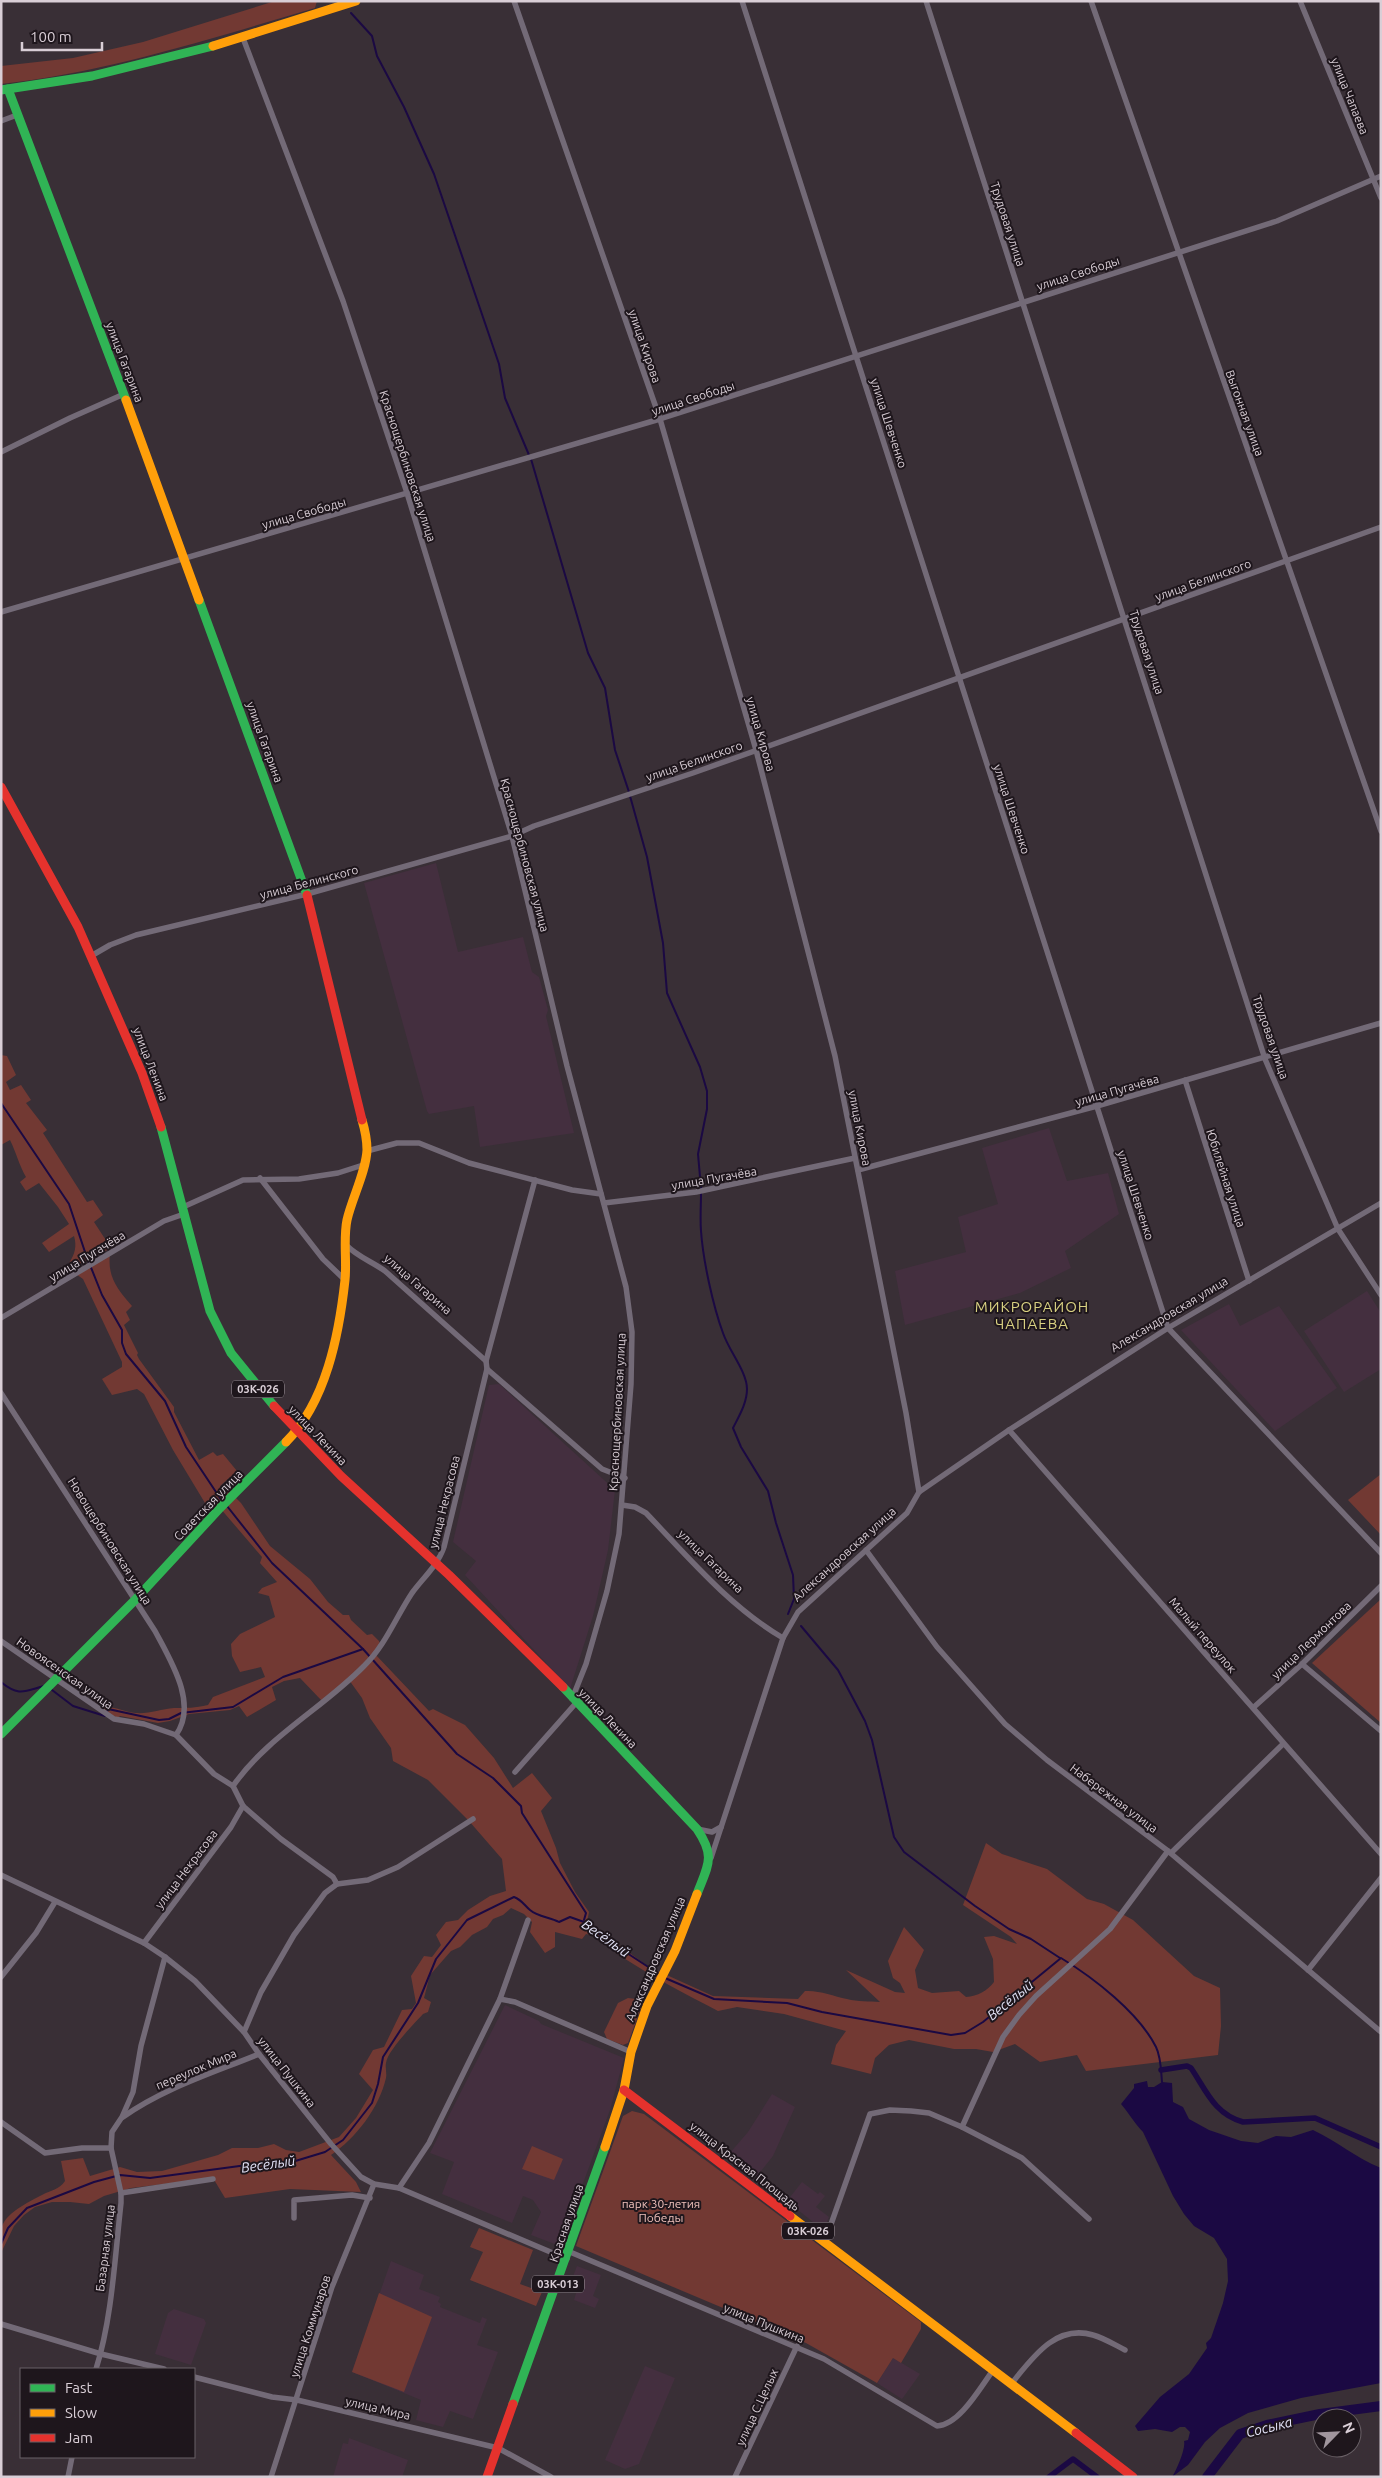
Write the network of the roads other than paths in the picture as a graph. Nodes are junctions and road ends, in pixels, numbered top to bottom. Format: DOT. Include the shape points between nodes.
graph roads {
  1 [pos="356,1"];
  2 [pos="514,1"];
  3 [pos="742,1"];
  4 [pos="926,1"];
  5 [pos="1091,1"];
  6 [pos="1300,1"];
  7 [pos="243,38"];
  8 [pos="5,90"];
  9 [pos="17,116"];
  10 [pos="1,121"];
  11 [pos="1381,176"];
  12 [pos="1373,179"];
  13 [pos="1381,198"];
  14 [pos="1177,251"];
  15 [pos="1022,301"];
  16 [pos="857,356"];
  17 [pos="124,394"];
  18 [pos="660,419"];
  19 [pos="1,452"];
  20 [pos="408,493"];
  21 [pos="1381,527"];
  22 [pos="185,559"];
  23 [pos="1287,560"];
  24 [pos="1,612"];
  25 [pos="1125,618"];
  26 [pos="959,678"];
  27 [pos="756,750"];
  28 [pos="1,787"];
  29 [pos="1381,831"];
  30 [pos="512,836"];
  31 [pos="307,894"];
  32 [pos="91,956"];
  33 [pos="1381,1023"];
  34 [pos="1265,1059"];
  35 [pos="1185,1080"];
  36 [pos="1097,1106"];
  37 [pos="367,1152"];
  38 [pos="856,1158"];
  39 [pos="363,1165"];
  40 [pos="858,1170"];
  41 [pos="260,1178"];
  42 [pos="535,1180"];
  43 [pos="602,1194"];
  44 [pos="604,1203"];
  45 [pos="1381,1203"];
  46 [pos="184,1210"];
  47 [pos="1338,1229"];
  48 [pos="346,1246"];
  49 [pos="346,1280"];
  50 [pos="1249,1281"];
  51 [pos="1381,1295"];
  52 [pos="1,1318"];
  53 [pos="1168,1328"];
  54 [pos="486,1361"];
  55 [pos="487,1369"];
  56 [pos="498,1378"];
  57 [pos="483,1383"];
  58 [pos="1,1393"];
  59 [pos="1009,1430"];
  60 [pos="296,1432"];
  61 [pos="625,1478"];
  62 [pos="919,1492"];
  63 [pos="622,1505"];
  64 [pos="866,1550"];
  65 [pos="1381,1553"];
  66 [pos="436,1564"];
  67 [pos="1381,1586"];
  68 [pos="136,1600"];
  69 [pos="783,1638"];
  70 [pos="1,1641"];
  71 [pos="1302,1664"];
  72 [pos="57,1680"];
  73 [pos="574,1701"];
  74 [pos="1254,1707"];
  75 [pos="1381,1731"];
  76 [pos="1,1734"];
  77 [pos="176,1735"];
  78 [pos="1284,1744"];
  79 [pos="515,1772"];
  80 [pos="233,1786"];
  81 [pos="243,1806"];
  82 [pos="473,1819"];
  83 [pos="722,1827"];
  84 [pos="697,1829"];
  85 [pos="1169,1852"];
  86 [pos="1381,1854"];
  87 [pos="710,1862"];
  88 [pos="1,1875"];
  89 [pos="1381,1878"];
  90 [pos="337,1884"];
  91 [pos="54,1902"];
  92 [pos="528,1920"];
  93 [pos="144,1943"];
  94 [pos="165,1958"];
  95 [pos="1308,1970"];
  96 [pos="1,1977"];
  97 [pos="500,1999"];
  98 [pos="244,2032"];
  99 [pos="1381,2032"];
  100 [pos="631,2052"];
  101 [pos="259,2054"];
  102 [pos="624,2090"];
  103 [pos="131,2098"];
  104 [pos="141,2104"];
  105 [pos="122,2117"];
  106 [pos="1,2122"];
  107 [pos="962,2127"];
  108 [pos="111,2148"];
  109 [pos="213,2179"];
  110 [pos="374,2184"];
  111 [pos="399,2188"];
  112 [pos="121,2193"];
  113 [pos="370,2198"];
  114 [pos="294,2218"];
  115 [pos="1089,2219"];
  116 [pos="824,2244"];
  117 [pos="568,2255"];
  118 [pos="2,2327"];
  119 [pos="797,2346"];
  120 [pos="1125,2350"];
  121 [pos="101,2354"];
  122 [pos="96,2368"];
  123 [pos="160,2368"];
  124 [pos="994,2369"];
  125 [pos="195,2377"];
  126 [pos="1012,2383"];
  127 [pos="297,2400"];
  128 [pos="498,2448"];
  129 [pos="72,2458"];
  130 [pos="68,2477"];
  131 [pos="270,2477"];
  132 [pos="487,2477"];
  133 [pos="551,2477"];
  134 [pos="735,2477"];
  135 [pos="1133,2477"];
  1 -- 7 [label="main road"];
  2 -- 18 [label="street, улица Кирова"];
  3 -- 16 [label="street, улица Шевченко"];
  4 -- 15 [label="street, Трудовая улица"];
  5 -- 14 [label="street, Выгонная улица"];
  6 -- 12 [label="street, улица Чапаева"];
  7 -- 8 [label="main road" via="112,72"];
  7 -- 20 [label="street, Краснощербиновская улица" via="343,301"];
  8 -- 9 [label="main road, улица Гагарина"];
  9 -- 10 [label="street"];
  9 -- 17 [label="main road, улица Гагарина"];
  11 -- 12 [label="street, улица Свободы"];
  12 -- 13 [label="street, улица Чапаева"];
  12 -- 14 [label="street, улица Свободы" via="1277,221"];
  14 -- 15 [label="street, улица Свободы"];
  14 -- 23 [label="street, Выгонная улица"];
  15 -- 16 [label="street, улица Свободы"];
  15 -- 25 [label="street, Трудовая улица"];
  16 -- 18 [label="street, улица Свободы"];
  16 -- 26 [label="street, улица Шевченко"];
  17 -- 19 [label="street"];
  17 -- 22 [label="main road, улица Гагарина"];
  18 -- 20 [label="street, улица Свободы"];
  18 -- 27 [label="street, улица Кирова"];
  20 -- 22 [label="street, улица Свободы"];
  20 -- 30 [label="street, Краснощербиновская улица"];
  21 -- 23 [label="street, улица Белинского"];
  22 -- 24 [label="street, улица Свободы"];
  22 -- 31 [label="main road, улица Гагарина"];
  23 -- 25 [label="street, улица Белинского"];
  23 -- 29 [label="street, Выгонная улица"];
  25 -- 26 [label="street, улица Белинского"];
  25 -- 34 [label="street, Трудовая улица"];
  26 -- 27 [label="street, улица Белинского"];
  26 -- 36 [label="street, улица Шевченко"];
  27 -- 30 [label="street, улица Белинского"];
  27 -- 38 [label="street, улица Кирова" via="835,1056"];
  28 -- 32 [label="main road, улица Ленина / 03К-026" via="50,872"];
  30 -- 31 [label="street, улица Белинского"];
  30 -- 43 [label="street, Краснощербиновская улица" via="567,1066"];
  31 -- 32 [label="street, улица Белинского" via="136,935"];
  31 -- 37 [label="main road, улица Гагарина" via="365,1131"];
  32 -- 46 [label="main road, улица Ленина / 03К-026" via="142,1073"];
  33 -- 34 [label="street, улица Пугачёва"];
  34 -- 35 [label="street, улица Пугачёва"];
  34 -- 47 [label="street, Трудовая улица"];
  35 -- 36 [label="street, улица Пугачёва"];
  35 -- 50 [label="street, Юбилейная улица"];
  36 -- 40 [label="street, улица Пугачёва"];
  36 -- 53 [label="street, улица Шевченко"];
  37 -- 39 [label="main road, улица Гагарина"];
  37 -- 42 [label="street" via="398,1144 419,1143 469,1163"];
  38 -- 40 [label="street, улица Кирова"];
  38 -- 44 [label="street, улица Пугачёва" via="696,1192"];
  39 -- 41 [label="street, улица Пугачёва" via="299,1179"];
  39 -- 48 [label="main road, улица Гагарина" via="347,1221"];
  40 -- 62 [label="street, улица Кирова"];
  41 -- 46 [label="street, улица Пугачёва" via="243,1180"];
  41 -- 49 [label="street" via="323,1259"];
  42 -- 43 [label="street" via="586,1194"];
  42 -- 54 [label="street, улица Некрасова"];
  43 -- 44 [label="street, Краснощербиновская улица"];
  44 -- 61 [label="street, Краснощербиновская улица" via="626,1287 632,1332"];
  45 -- 47 [label="street, Александровская улица"];
  46 -- 52 [label="street, улица Пугачёва"];
  46 -- 60 [label="main road, улица Ленина / 03К-026" via="204,1291 218,1331 235,1360"];
  47 -- 50 [label="street, Александровская улица"];
  47 -- 51 [label="street, Трудовая улица"];
  48 -- 49 [label="main road, Советская улица"];
  48 -- 54 [label="street, улица Гагарина" via="385,1271"];
  49 -- 60 [label="main road, Советская улица" via="327,1370 313,1404"];
  50 -- 53 [label="street, Александровская улица"];
  53 -- 59 [label="street, Александровская улица"];
  53 -- 65 [label="street, улица Шевченко"];
  54 -- 55 [label="street, улица Некрасова"];
  55 -- 56 [label="street"];
  55 -- 57 [label="street, улица Некрасова"];
  56 -- 57 [label="street"];
  56 -- 61 [label="street" via="602,1469"];
  57 -- 66 [label="street, улица Некрасова" via="444,1547"];
  58 -- 68 [label="street, Новощербиновская улица"];
  59 -- 62 [label="street, Александровская улица"];
  59 -- 74 [label="street, Малый переулок"];
  60 -- 66 [label="main road, улица Ленина / 03К-026"];
  60 -- 68 [label="main road, Советская улица" via="220,1508"];
  61 -- 63 [label="street, Краснощербиновская улица"];
  62 -- 64 [label="street, Александровская улица" via="907,1513"];
  63 -- 69 [label="street, улица Гагарина" via="646,1513 704,1575 766,1628"];
  63 -- 73 [label="street, Краснощербиновская улица" via="607,1591"];
  64 -- 69 [label="street, Александровская улица" via="798,1612"];
  64 -- 85 [label="street, Набережная улица" via="937,1647 1005,1724 1047,1760"];
  66 -- 73 [label="main road, улица Ленина / 03К-026"];
  66 -- 80 [label="street, улица Некрасова" via="366,1665 267,1748"];
  67 -- 71 [label="street, улица Лермонтова"];
  68 -- 72 [label="main road, Советская улица"];
  68 -- 77 [label="street, Новощербиновская улица" via="172,1662 182,1689 184,1725"];
  69 -- 83 [label="street, Александровская улица"];
  70 -- 72 [label="street, Новоясенская улица"];
  71 -- 74 [label="street, улица Лермонтова"];
  71 -- 75 [label="street"];
  72 -- 76 [label="main road, Советская улица"];
  72 -- 77 [label="street, Новоясенская улица" via="114,1719 144,1724"];
  73 -- 79 [label="street, Краснощербиновская улица"];
  73 -- 84 [label="main road, улица Ленина / 03К-026"];
  74 -- 78 [label="street, Малый переулок"];
  77 -- 80 [label="street" via="214,1774"];
  78 -- 85 [label="street"];
  78 -- 86 [label="street, Малый переулок"];
  80 -- 81 [label="street"];
  81 -- 90 [label="street" via="280,1840 333,1877"];
  81 -- 93 [label="street, улица Некрасова"];
  82 -- 90 [label="street" via="398,1867 368,1880"];
  83 -- 84 [label="street" via="712,1832"];
  83 -- 87 [label="street, Александровская улица"];
  84 -- 87 [label="main road, улица Ленина / 03К-026" via="708,1845"];
  85 -- 95 [label="street, Набережная улица"];
  85 -- 107 [label="street" via="1110,1930 1036,1996 1003,2037"];
  87 -- 100 [label="main road, Александровская улица" via="675,1951 647,2006"];
  88 -- 91 [label="street, улица Пушкина"];
  89 -- 95 [label="street"];
  90 -- 98 [label="street" via="318,1901 294,1935 261,1992"];
  91 -- 93 [label="street, улица Пушкина"];
  91 -- 96 [label="street" via="36,1933"];
  92 -- 97 [label="street"];
  93 -- 94 [label="street, улица Пушкина"];
  94 -- 98 [label="street, улица Пушкина" via="201,1987"];
  94 -- 103 [label="street, Базарная улица" via="141,2046"];
  95 -- 99 [label="street, Набережная улица"];
  97 -- 100 [label="street" via="515,2002"];
  97 -- 111 [label="street" via="429,2143"];
  98 -- 101 [label="street, улица Пушкина"];
  100 -- 102 [label="main road, Александровская улица"];
  101 -- 104 [label="street, переулок Мира"];
  101 -- 110 [label="street, улица Пушкина" via="333,2147 361,2177"];
  102 -- 116 [label="main road, улица Красная Площадь / 03К-026"];
  102 -- 117 [label="main road, Красная улица / 03К-013"];
  103 -- 104 [label="street" via="135,2104"];
  103 -- 105 [label="street, Базарная улица"];
  104 -- 105 [label="street, переулок Мира"];
  105 -- 108 [label="street, Базарная улица" via="112,2132"];
  106 -- 108 [label="street" via="45,2154 82,2148"];
  107 -- 115 [label="street" via="1022,2158"];
  107 -- 116 [label="street" via="929,2113 911,2110 870,2114"];
  108 -- 112 [label="street, Базарная улица"];
  109 -- 112 [label="street"];
  110 -- 111 [label="street, улица Пушкина"];
  110 -- 113 [label="street, улица Коммунаров"];
  111 -- 117 [label="street, улица Пушкина"];
  112 -- 121 [label="street, Базарная улица"];
  113 -- 114 [label="street" via="352,2195 294,2200"];
  113 -- 127 [label="street, улица Коммунаров" via="332,2287"];
  116 -- 124 [label="main road, улица Красная Площадь / 03К-026"];
  117 -- 119 [label="street, улица Пушкина"];
  117 -- 128 [label="main road, Красная улица / 03К-013"];
  118 -- 121 [label="street"];
  119 -- 124 [label="street, улица Пушкина" via="932,2424 944,2425 960,2414"];
  119 -- 134 [label="street, улица С.Целых"];
  120 -- 126 [label="street" via="1093,2334 1059,2336 1031,2359"];
  121 -- 122 [label="street, Базарная улица"];
  121 -- 123 [label="street"];
  124 -- 126 [label="main road, улица Красная Площадь / 03К-026"];
  125 -- 127 [label="street, улица Мира" via="272,2397"];
  126 -- 135 [label="main road, улица Красная Площадь / 03К-026"];
  127 -- 128 [label="street, улица Мира"];
  127 -- 131 [label="street, улица Коммунаров"];
  128 -- 132 [label="main road, Красная улица / 03К-013"];
  128 -- 133 [label="street, улица Мира"];
  129 -- 130 [label="street"];
}
